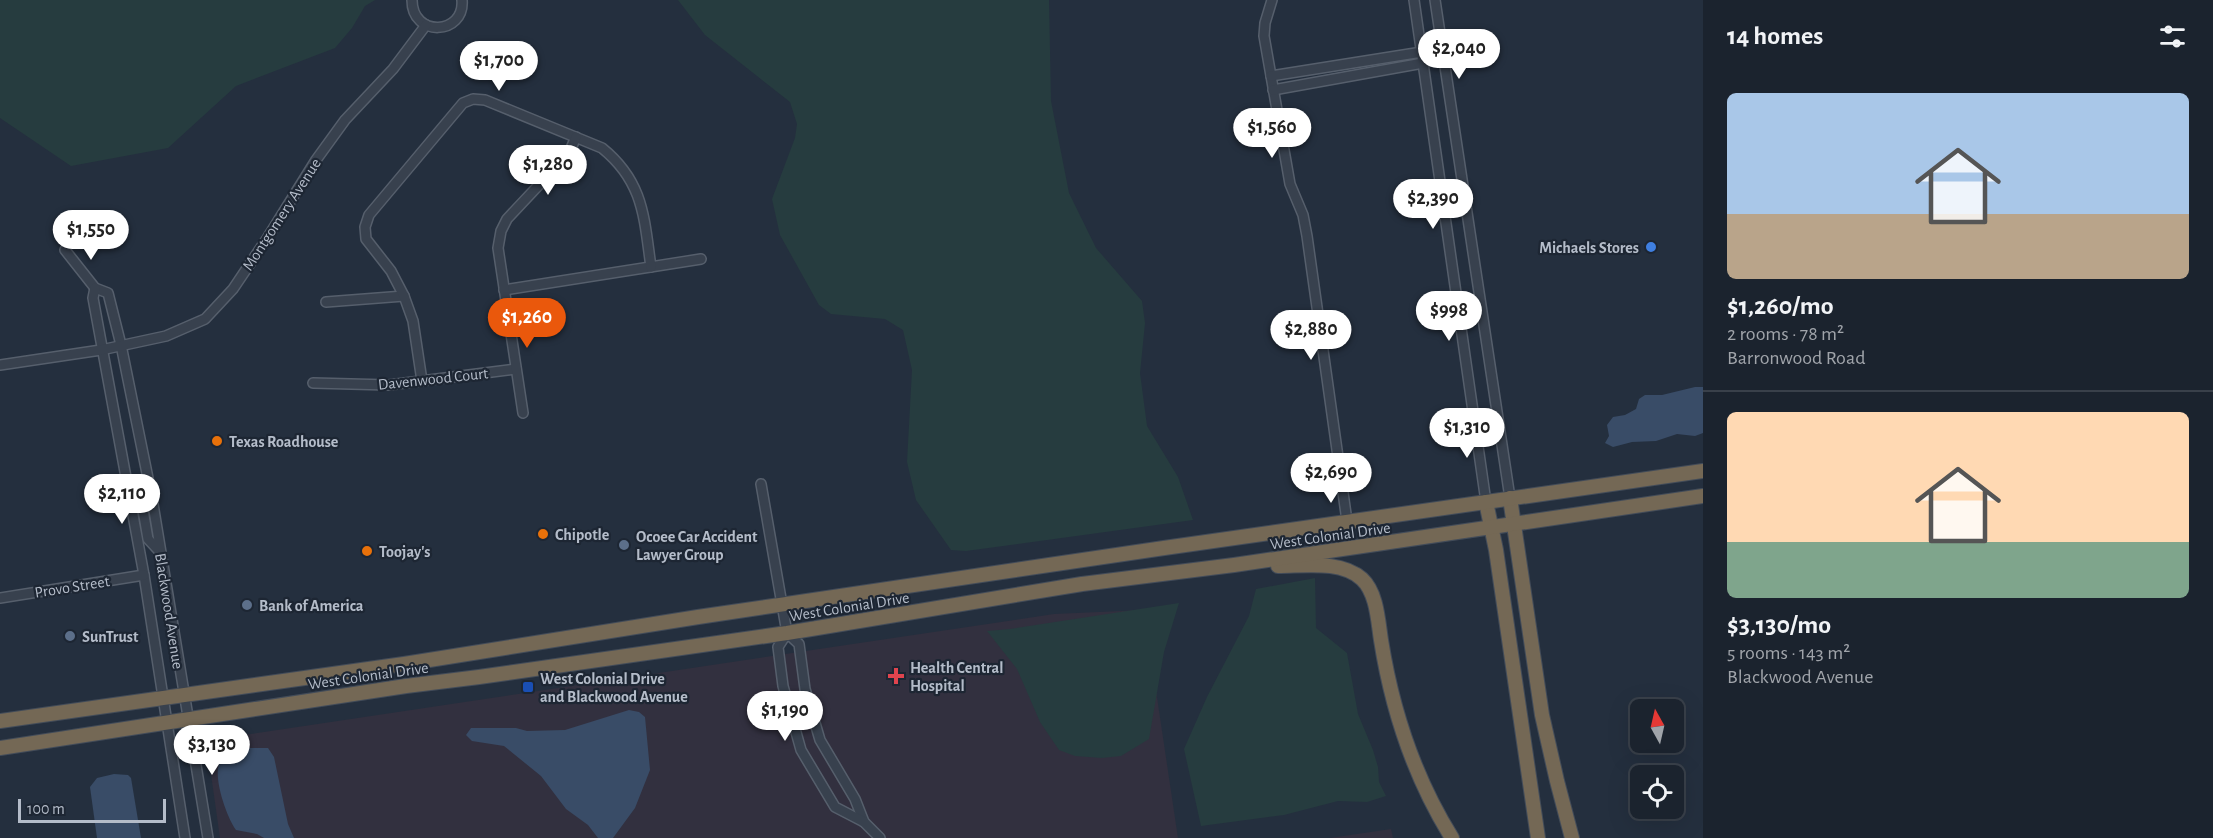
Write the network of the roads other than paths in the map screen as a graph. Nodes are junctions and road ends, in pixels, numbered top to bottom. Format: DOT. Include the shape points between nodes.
graph roads {
  1 [pos="412,0"];
  2 [pos="462,0"];
  3 [pos="1272,0"];
  4 [pos="1414,0"];
  5 [pos="1435,0"];
  6 [pos="426,25"];
  7 [pos="1441,49"];
  8 [pos="1421,51"];
  9 [pos="1423,63"];
  10 [pos="1271,76"];
  11 [pos="1273,90"];
  12 [pos="576,137"];
  13 [pos="65,250"];
  14 [pos="701,259"];
  15 [pos="651,267"];
  16 [pos="95,288"];
  17 [pos="504,290"];
  18 [pos="404,296"];
  19 [pos="326,302"];
  20 [pos="121,345"];
  21 [pos="102,350"];
  22 [pos="0,365"];
  23 [pos="516,369"];
  24 [pos="422,381"];
  25 [pos="313,383"];
  26 [pos="523,413"];
  27 [pos="1703,471"];
  28 [pos="127,479"];
  29 [pos="761,484"];
  30 [pos="1703,496"];
  31 [pos="1510,498"];
  32 [pos="1486,502"];
  33 [pos="1347,521"];
  34 [pos="1514,524"];
  35 [pos="1491,528"];
  36 [pos="160,552"];
  37 [pos="1234,565"];
  38 [pos="144,575"];
  39 [pos="0,598"];
  40 [pos="782,605"];
  41 [pos="787,633"];
  42 [pos="184,694"];
  43 [pos="163,697"];
  44 [pos="189,718"];
  45 [pos="0,721"];
  46 [pos="166,722"];
  47 [pos="0,748"];
  48 [pos="864,822"];
  49 [pos="185,838"];
  50 [pos="208,838"];
  51 [pos="880,838"];
  52 [pos="1452,838"];
  53 [pos="1538,838"];
  54 [pos="1572,838"];
  1 -- 6 [label="street" via="415,15"];
  2 -- 6 [label="street" via="461,13 451,24"];
  3 -- 10 [label="street" via="1264,36"];
  4 -- 8 [label="street"];
  5 -- 7 [label="street"];
  6 -- 20 [label="street, Montgomery Avenue" via="393,69 345,120 233,289 205,319 166,336"];
  7 -- 8 [label="street"];
  7 -- 9 [label="street"];
  7 -- 31 [label="street"];
  8 -- 9 [label="street"];
  8 -- 10 [label="street"];
  9 -- 11 [label="street"];
  9 -- 32 [label="street"];
  10 -- 11 [label="street"];
  11 -- 33 [label="street" via="1290,184 1307,236"];
  12 -- 15 [label="street" via="603,148 619,161 639,195"];
  12 -- 17 [label="street" via="569,153 507,219 501,231 498,248"];
  12 -- 18 [label="street" via="485,100 463,103 367,221 366,239 391,271"];
  13 -- 16 [label="street, Blackwood Avenue"];
  14 -- 15 [label="street"];
  15 -- 17 [label="street"];
  16 -- 20 [label="street, Blackwood Avenue" via="108,293"];
  16 -- 21 [label="street, Blackwood Avenue" via="93,298"];
  17 -- 23 [label="street"];
  18 -- 19 [label="street"];
  18 -- 24 [label="street" via="413,321"];
  20 -- 21 [label="street, Montgomery Avenue"];
  20 -- 36 [label="street, Blackwood Avenue"];
  21 -- 22 [label="street, Montgomery Avenue"];
  21 -- 28 [label="street, Blackwood Avenue"];
  23 -- 24 [label="street, Davenwood Court"];
  23 -- 26 [label="street"];
  24 -- 25 [label="street, Davenwood Court" via="389,385"];
  27 -- 31 [label="highway, West Colonial Drive"];
  28 -- 36 [label="street" via="142,504 148,539"];
  28 -- 38 [label="street, Blackwood Avenue"];
  29 -- 40 [label="street"];
  30 -- 34 [label="highway, West Colonial Drive"];
  31 -- 32 [label="highway, West Colonial Drive"];
  31 -- 34 [label="highway"];
  32 -- 33 [label="highway, West Colonial Drive"];
  32 -- 35 [label="highway"];
  33 -- 40 [label="highway, West Colonial Drive"];
  34 -- 35 [label="highway, West Colonial Drive"];
  34 -- 54 [label="highway" via="1542,715"];
  35 -- 37 [label="highway, West Colonial Drive"];
  35 -- 53 [label="highway"];
  36 -- 42 [label="street, Blackwood Avenue"];
  37 -- 41 [label="highway, West Colonial Drive" via="1070,586"];
  37 -- 52 [label="highway" via="1335,567 1366,583 1374,600 1402,733"];
  38 -- 39 [label="street, Provo Street"];
  38 -- 43 [label="street, Blackwood Avenue"];
  40 -- 41 [label="street"];
  40 -- 42 [label="highway, West Colonial Drive"];
  41 -- 44 [label="highway, West Colonial Drive"];
  41 -- 48 [label="street" via="799,644 805,689 820,740"];
  41 -- 48 [label="street" via="778,646 801,750 835,807"];
  42 -- 43 [label="highway, West Colonial Drive"];
  42 -- 44 [label="street, Blackwood Avenue"];
  43 -- 45 [label="highway, West Colonial Drive"];
  43 -- 46 [label="street, Blackwood Avenue"];
  44 -- 46 [label="highway, West Colonial Drive"];
  44 -- 50 [label="street, Blackwood Avenue"];
  46 -- 47 [label="highway, West Colonial Drive"];
  46 -- 49 [label="street, Blackwood Avenue"];
  48 -- 51 [label="street"];
}
